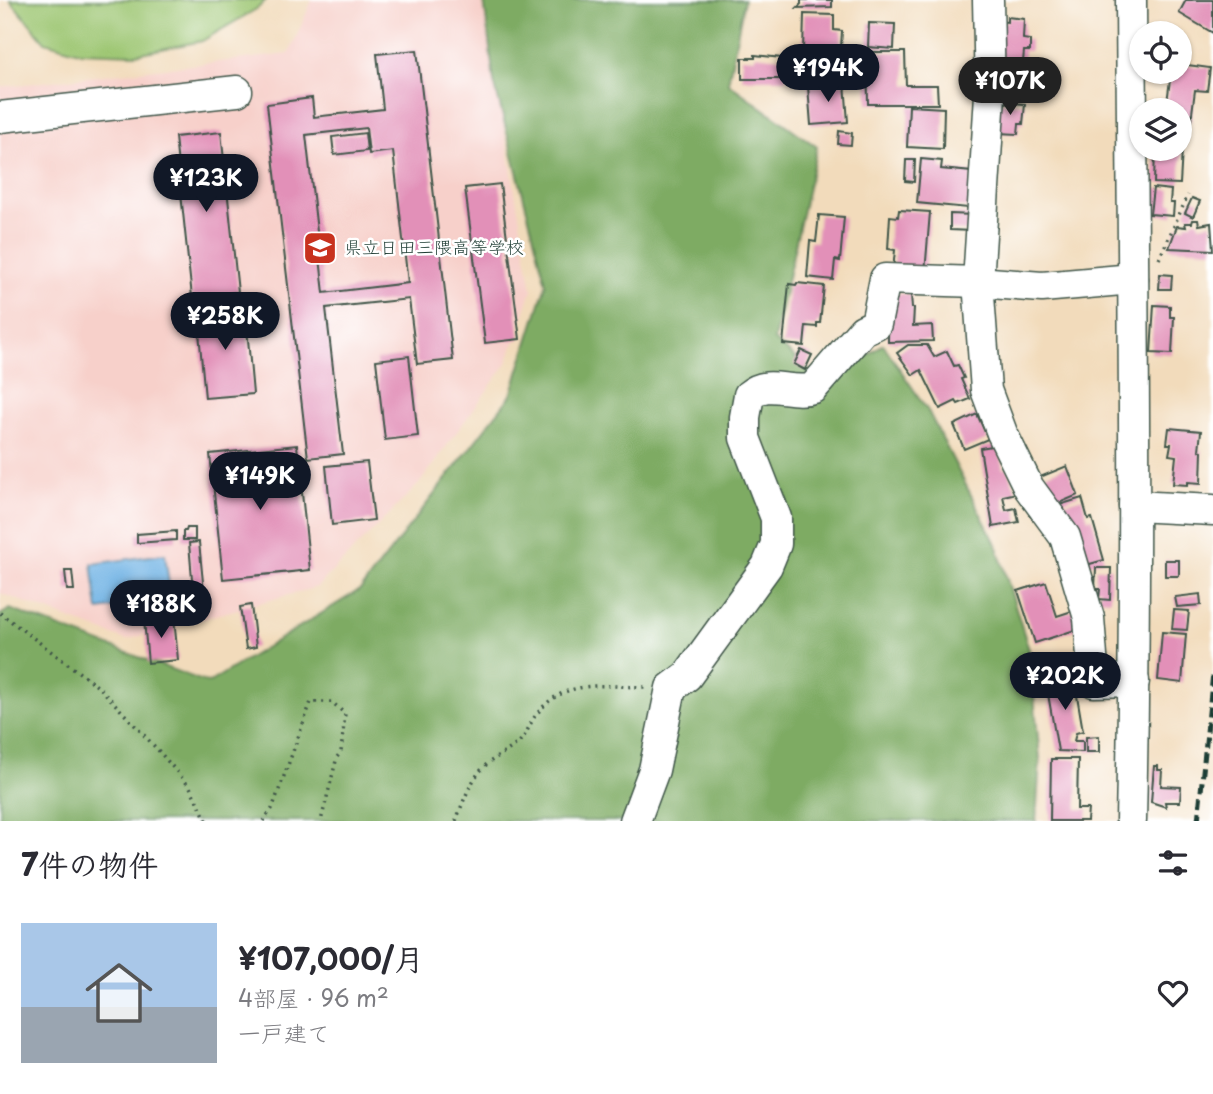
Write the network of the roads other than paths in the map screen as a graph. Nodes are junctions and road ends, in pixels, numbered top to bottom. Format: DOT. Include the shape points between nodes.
graph roads {
  1 [pos="988,0"];
  2 [pos="1131,0"];
  3 [pos="237,90"];
  4 [pos="0,117"];
  5 [pos="1144,274"];
  6 [pos="978,282"];
  7 [pos="1134,506"];
  8 [pos="1213,510"];
  9 [pos="1134,681"];
  10 [pos="635,821"];
  11 [pos="1131,821"];
  1 -- 6 [label="street" via="990,95"];
  2 -- 5 [label="street"];
  3 -- 4 [label="street"];
  5 -- 6 [label="street" via="1042,287"];
  5 -- 7 [label="street"];
  6 -- 9 [label="street" via="986,390 1029,488 1065,537 1089,618 1094,682"];
  6 -- 10 [label="street" via="885,279 876,324 863,330 813,388 764,386 749,396 745,438 776,518 776,544 767,566 687,676 671,688 654,770"];
  7 -- 8 [label="street"];
  7 -- 9 [label="street"];
  9 -- 11 [label="street"];
}
